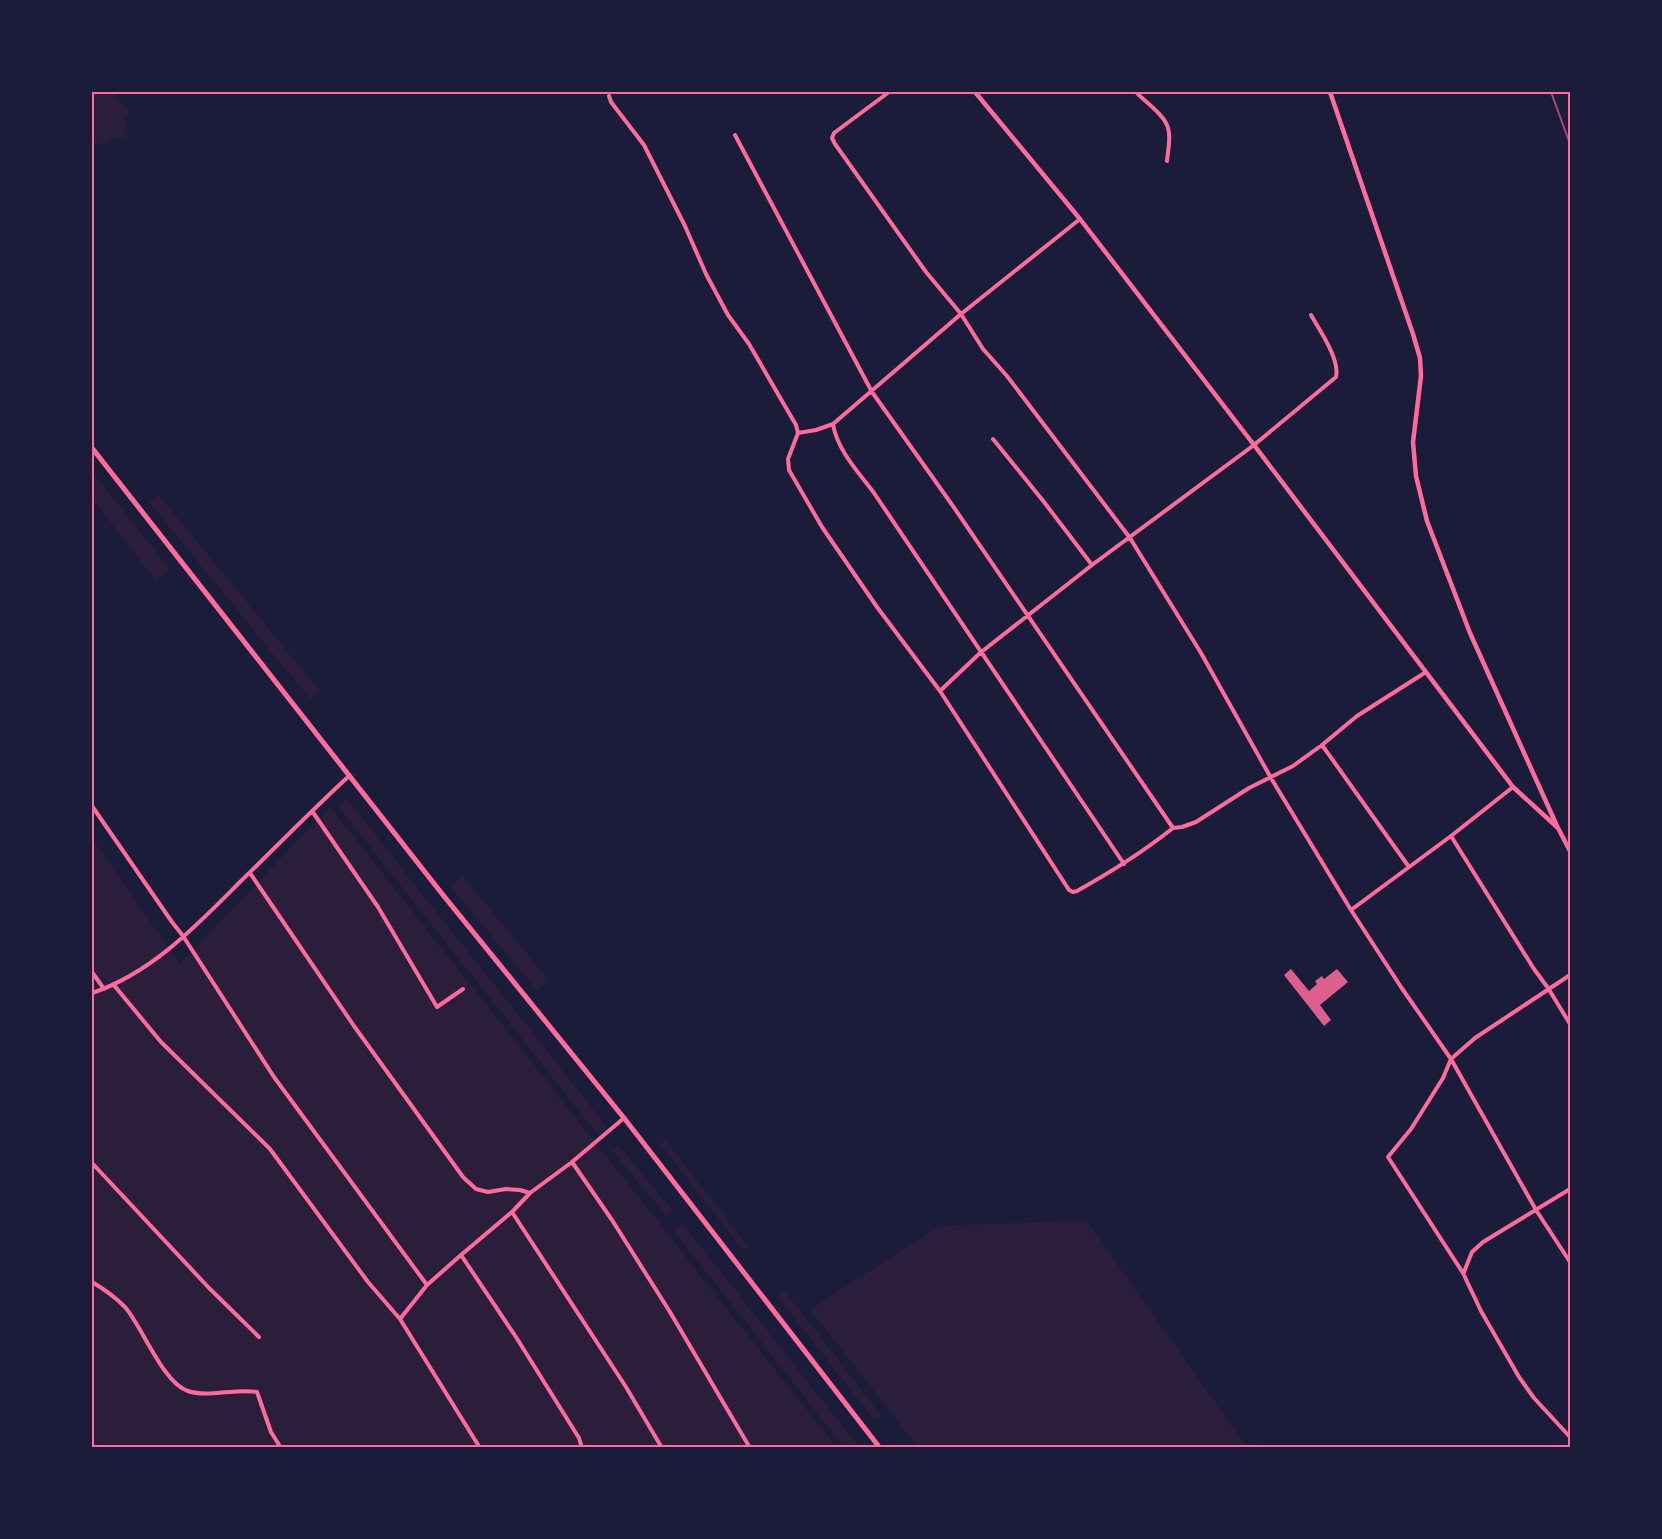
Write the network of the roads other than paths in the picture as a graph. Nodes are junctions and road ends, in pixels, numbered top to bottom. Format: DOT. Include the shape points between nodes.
graph roads {
  1 [pos="889,92"];
  2 [pos="975,92"];
  3 [pos="1136,92"];
  4 [pos="1330,92"];
  5 [pos="609,96"];
  6 [pos="735,135"];
  7 [pos="1167,161"];
  8 [pos="1080,219"];
  9 [pos="962,314"];
  10 [pos="1311,315"];
  11 [pos="872,392"];
  12 [pos="833,424"];
  13 [pos="798,433"];
  14 [pos="993,439"];
  15 [pos="1254,445"];
  16 [pos="92,448"];
  17 [pos="1130,538"];
  18 [pos="1092,565"];
  19 [pos="1028,614"];
  20 [pos="980,652"];
  21 [pos="1427,671"];
  22 [pos="940,692"];
  23 [pos="1322,745"];
  24 [pos="349,776"];
  25 [pos="1271,778"];
  26 [pos="1513,787"];
  27 [pos="92,807"];
  28 [pos="312,811"];
  29 [pos="1173,828"];
  30 [pos="1558,828"];
  31 [pos="1451,836"];
  32 [pos="1570,851"];
  33 [pos="1124,864"];
  34 [pos="1409,867"];
  35 [pos="250,873"];
  36 [pos="1351,910"];
  37 [pos="183,936"];
  38 [pos="92,972"];
  39 [pos="1570,975"];
  40 [pos="113,984"];
  41 [pos="1548,988"];
  42 [pos="104,989"];
  43 [pos="463,989"];
  44 [pos="92,993"];
  45 [pos="1570,1024"];
  46 [pos="1451,1059"];
  47 [pos="624,1118"];
  48 [pos="572,1162"];
  49 [pos="92,1163"];
  50 [pos="1570,1189"];
  51 [pos="530,1193"];
  52 [pos="1536,1210"];
  53 [pos="512,1212"];
  54 [pos="461,1255"];
  55 [pos="1570,1262"];
  56 [pos="1463,1273"];
  57 [pos="92,1282"];
  58 [pos="428,1285"];
  59 [pos="400,1318"];
  60 [pos="259,1337"];
  61 [pos="1570,1437"];
  62 [pos="281,1448"];
  63 [pos="480,1448"];
  64 [pos="582,1448"];
  65 [pos="662,1448"];
  66 [pos="750,1448"];
  67 [pos="880,1448"];
  1 -- 9 [label="street" via="832,138 926,272"];
  2 -- 8 [label="street"];
  3 -- 7 [label="street" via="1167,124"];
  4 -- 30 [label="street" via="1420,358 1413,442 1427,521 1470,633"];
  5 -- 13 [label="street" via="644,145 707,276"];
  6 -- 11 [label="street"];
  8 -- 9 [label="street"];
  8 -- 15 [label="street"];
  9 -- 11 [label="street"];
  9 -- 17 [label="street" via="982,349 1007,376"];
  10 -- 15 [label="street" via="1331,349 1336,377"];
  11 -- 12 [label="street"];
  11 -- 19 [label="street"];
  12 -- 13 [label="street"];
  12 -- 20 [label="street" via="847,457"];
  13 -- 22 [label="street" via="788,459 795,481 822,527"];
  14 -- 18 [label="street"];
  15 -- 17 [label="street"];
  15 -- 21 [label="street"];
  16 -- 24 [label="main road"];
  17 -- 18 [label="street"];
  17 -- 25 [label="street"];
  18 -- 19 [label="street"];
  19 -- 20 [label="street"];
  19 -- 29 [label="street"];
  20 -- 22 [label="street"];
  20 -- 33 [label="street"];
  21 -- 23 [label="street" via="1357,716"];
  21 -- 26 [label="street"];
  22 -- 33 [label="street" via="1069,890 1077,891"];
  23 -- 25 [label="street"];
  23 -- 34 [label="street"];
  24 -- 28 [label="street"];
  24 -- 47 [label="main road"];
  25 -- 29 [label="street" via="1196,822"];
  25 -- 36 [label="street"];
  26 -- 30 [label="street"];
  26 -- 31 [label="street"];
  27 -- 37 [label="street"];
  28 -- 35 [label="street"];
  28 -- 43 [label="street" via="378,907 437,1007"];
  29 -- 33 [label="street"];
  30 -- 32 [label="street"];
  31 -- 34 [label="street"];
  31 -- 41 [label="street"];
  34 -- 36 [label="street"];
  35 -- 37 [label="street"];
  35 -- 51 [label="street" via="463,1178 476,1189 488,1192 506,1189"];
  36 -- 46 [label="street"];
  37 -- 40 [label="street" via="144,969"];
  37 -- 58 [label="street" via="274,1077"];
  38 -- 42 [label="street"];
  39 -- 41 [label="street"];
  40 -- 42 [label="street"];
  40 -- 59 [label="street" via="161,1042 270,1149 368,1282"];
  41 -- 45 [label="street"];
  41 -- 46 [label="street"];
  42 -- 44 [label="street"];
  46 -- 52 [label="street"];
  46 -- 56 [label="street" via="1411,1129 1388,1157"];
  47 -- 48 [label="street"];
  47 -- 67 [label="main road"];
  48 -- 51 [label="street"];
  48 -- 66 [label="street" via="670,1312"];
  49 -- 60 [label="street"];
  50 -- 52 [label="street"];
  51 -- 53 [label="street"];
  52 -- 55 [label="street"];
  52 -- 56 [label="street" via="1477,1246"];
  53 -- 54 [label="street"];
  53 -- 65 [label="street"];
  54 -- 58 [label="street"];
  54 -- 64 [label="street" via="516,1337"];
  56 -- 61 [label="street" via="1522,1383"];
  57 -- 62 [label="street" via="125,1308 172,1382 185,1391 257,1392"];
  58 -- 59 [label="street"];
  59 -- 63 [label="street"];
}
